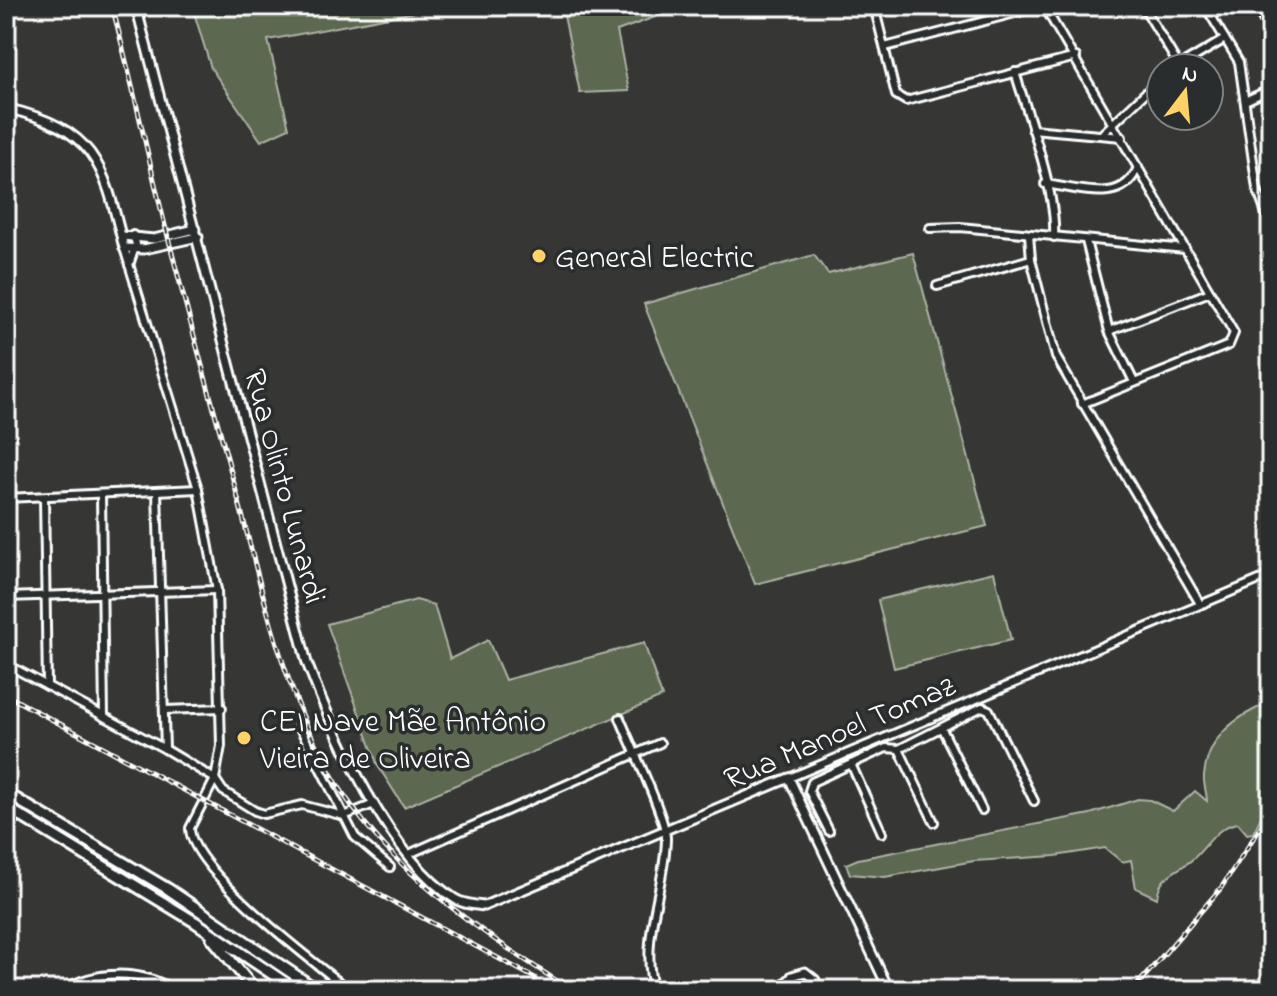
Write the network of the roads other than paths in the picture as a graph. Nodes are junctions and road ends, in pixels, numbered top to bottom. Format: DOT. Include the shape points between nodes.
graph roads {
  1 [pos="136,6"];
  2 [pos="874,6"];
  3 [pos="1043,6"];
  4 [pos="1143,6"];
  5 [pos="1205,6"];
  6 [pos="1255,6"];
  7 [pos="1271,32"];
  8 [pos="1225,39"];
  9 [pos="885,47"];
  10 [pos="1169,52"];
  11 [pos="1203,52"];
  12 [pos="1076,57"];
  13 [pos="1015,72"];
  14 [pos="1271,89"];
  15 [pos="1145,94"];
  16 [pos="1247,100"];
  17 [pos="6,108"];
  18 [pos="1116,124"];
  19 [pos="1032,129"];
  20 [pos="1103,133"];
  21 [pos="1122,137"];
  22 [pos="1138,167"];
  23 [pos="1143,175"];
  24 [pos="1134,178"];
  25 [pos="1045,184"];
  26 [pos="116,212"];
  27 [pos="1271,227"];
  28 [pos="930,228"];
  29 [pos="196,233"];
  30 [pos="133,235"];
  31 [pos="1029,235"];
  32 [pos="122,236"];
  33 [pos="1054,237"];
  34 [pos="1086,241"];
  35 [pos="124,248"];
  36 [pos="135,249"];
  37 [pos="1185,249"];
  38 [pos="1031,259"];
  39 [pos="129,265"];
  40 [pos="937,286"];
  41 [pos="1210,292"];
  42 [pos="1109,331"];
  43 [pos="1134,382"];
  44 [pos="1082,404"];
  45 [pos="198,489"];
  46 [pos="157,491"];
  47 [pos="101,494"];
  48 [pos="44,497"];
  49 [pos="6,498"];
  50 [pos="1271,575"];
  51 [pos="217,590"];
  52 [pos="158,591"];
  53 [pos="103,594"];
  54 [pos="6,597"];
  55 [pos="48,597"];
  56 [pos="1199,602"];
  57 [pos="6,664"];
  58 [pos="47,686"];
  59 [pos="222,708"];
  60 [pos="165,710"];
  61 [pos="104,717"];
  62 [pos="620,718"];
  63 [pos="299,726"];
  64 [pos="904,728"];
  65 [pos="942,729"];
  66 [pos="660,743"];
  67 [pos="910,744"];
  68 [pos="165,749"];
  69 [pos="899,749"];
  70 [pos="635,754"];
  71 [pos="851,764"];
  72 [pos="789,778"];
  73 [pos="215,779"];
  74 [pos="6,793"];
  75 [pos="1034,801"];
  76 [pos="374,804"];
  77 [pos="6,807"];
  78 [pos="982,810"];
  79 [pos="344,816"];
  80 [pos="934,822"];
  81 [pos="829,831"];
  82 [pos="666,832"];
  83 [pos="882,833"];
  84 [pos="409,854"];
  85 [pos="390,867"];
  86 [pos="498,903"];
  87 [pos="195,922"];
  88 [pos="790,979"];
  89 [pos="815,986"];
  90 [pos="63,990"];
  91 [pos="173,990"];
  92 [pos="255,990"];
  93 [pos="296,990"];
  94 [pos="317,990"];
  95 [pos="349,990"];
  96 [pos="654,990"];
  97 [pos="777,990"];
  98 [pos="790,990"];
  99 [pos="824,990"];
  100 [pos="889,990"];
  1 -- 29 [label="street, Rua Olinto Lunardi"];
  2 -- 9 [label="street"];
  3 -- 9 [label="street"];
  3 -- 12 [label="street"];
  4 -- 10 [label="street"];
  5 -- 8 [label="street"];
  6 -- 7 [label="street"];
  8 -- 11 [label="street"];
  8 -- 16 [label="street" via="1239,62"];
  9 -- 13 [label="street" via="896,95 911,101"];
  12 -- 13 [label="street"];
  12 -- 18 [label="street"];
  13 -- 19 [label="street"];
  14 -- 16 [label="street"];
  15 -- 18 [label="street"];
  16 -- 27 [label="street" via="1257,189"];
  17 -- 26 [label="street" via="61,125 96,157"];
  18 -- 20 [label="street"];
  18 -- 21 [label="street"];
  19 -- 20 [label="street"];
  19 -- 25 [label="street"];
  20 -- 21 [label="street"];
  21 -- 22 [label="street"];
  22 -- 23 [label="street"];
  22 -- 24 [label="street"];
  23 -- 24 [label="street"];
  23 -- 37 [label="street"];
  24 -- 25 [label="street" via="1115,192"];
  25 -- 33 [label="street"];
  26 -- 30 [label="street"];
  26 -- 32 [label="street"];
  28 -- 31 [label="street"];
  29 -- 30 [label="street" via="154,239"];
  29 -- 36 [label="street"];
  29 -- 76 [label="street, Rua Olinto Lunardi" via="307,663"];
  30 -- 32 [label="street"];
  30 -- 36 [label="street"];
  31 -- 33 [label="street"];
  31 -- 38 [label="street"];
  32 -- 35 [label="street"];
  33 -- 34 [label="street"];
  34 -- 37 [label="street"];
  34 -- 42 [label="street"];
  35 -- 36 [label="street"];
  35 -- 39 [label="street"];
  36 -- 39 [label="street"];
  37 -- 41 [label="street"];
  38 -- 40 [label="street"];
  38 -- 44 [label="street" via="1056,357"];
  39 -- 45 [label="street"];
  41 -- 42 [label="street"];
  41 -- 43 [label="street" via="1234,333 1229,345"];
  42 -- 43 [label="street"];
  43 -- 44 [label="street"];
  44 -- 56 [label="street"];
  45 -- 46 [label="street"];
  45 -- 51 [label="street"];
  46 -- 47 [label="street"];
  46 -- 52 [label="street"];
  47 -- 48 [label="street"];
  47 -- 53 [label="street"];
  48 -- 49 [label="street"];
  48 -- 55 [label="street"];
  50 -- 56 [label="street, Rua Manoel Tomaz"];
  51 -- 52 [label="street"];
  51 -- 59 [label="street"];
  52 -- 53 [label="street"];
  52 -- 60 [label="street"];
  53 -- 55 [label="street"];
  53 -- 61 [label="street"];
  54 -- 55 [label="street"];
  55 -- 58 [label="street"];
  56 -- 64 [label="street, Rua Manoel Tomaz"];
  57 -- 58 [label="street"];
  58 -- 61 [label="street"];
  59 -- 60 [label="street"];
  59 -- 73 [label="street"];
  60 -- 68 [label="street"];
  61 -- 68 [label="street"];
  62 -- 70 [label="street"];
  63 -- 79 [label="street"];
  64 -- 67 [label="street"];
  64 -- 72 [label="street, Rua Manoel Tomaz"];
  65 -- 67 [label="street"];
  65 -- 75 [label="street" via="949,720 986,708"];
  65 -- 78 [label="street"];
  66 -- 70 [label="street"];
  67 -- 69 [label="street"];
  68 -- 73 [label="street"];
  69 -- 71 [label="street" via="886,748"];
  69 -- 80 [label="street"];
  70 -- 82 [label="street"];
  70 -- 84 [label="street"];
  71 -- 81 [label="street" via="809,785"];
  71 -- 83 [label="street"];
  72 -- 82 [label="street, Rua Manoel Tomaz"];
  72 -- 100 [label="street"];
  73 -- 79 [label="street" via="223,791 264,814 302,805"];
  73 -- 95 [label="street" via="190,828 195,847 239,900"];
  74 -- 94 [label="highway" via="168,889"];
  76 -- 79 [label="street"];
  76 -- 84 [label="street, Rua Olinto Lunardi"];
  77 -- 87 [label="highway"];
  79 -- 85 [label="street" via="355,837"];
  82 -- 86 [label="street, Rua Manoel Tomaz"];
  82 -- 96 [label="street" via="650,947"];
  84 -- 86 [label="street, Rua Olinto Lunardi" via="457,901"];
  87 -- 92 [label="highway"];
  87 -- 93 [label="highway"];
  88 -- 89 [label="street" via="805,972"];
  88 -- 97 [label="street"];
  88 -- 98 [label="street"];
  89 -- 99 [label="street"];
  90 -- 91 [label="street" via="109,974 147,978"];
}
